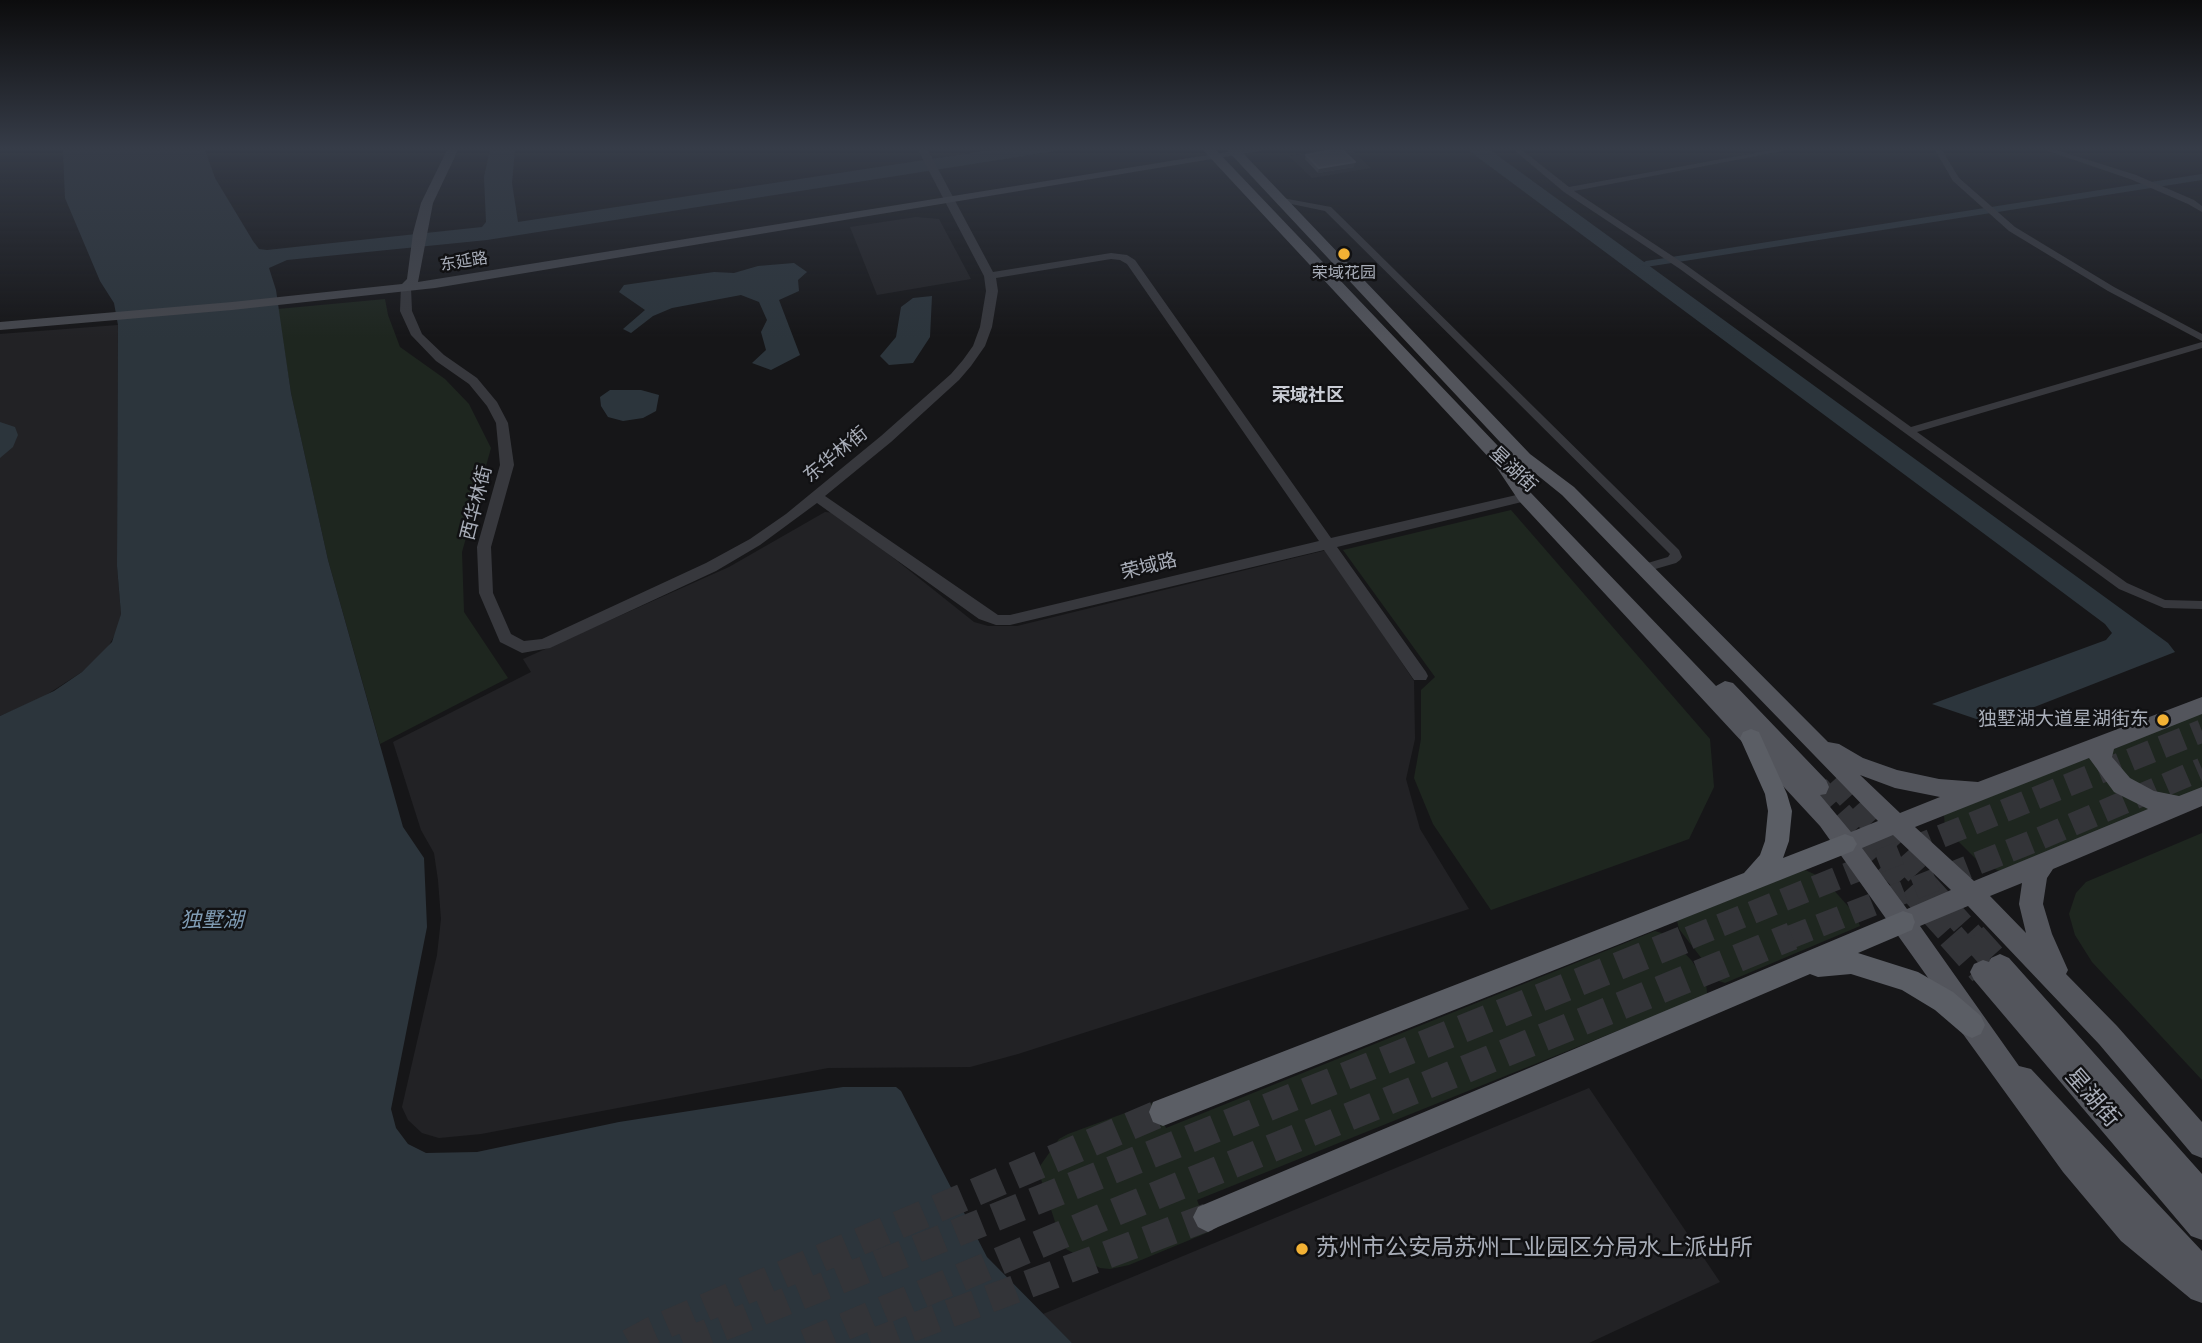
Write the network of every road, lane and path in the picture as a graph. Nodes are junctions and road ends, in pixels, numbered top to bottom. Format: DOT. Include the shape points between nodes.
graph roads {
  1 [pos="416,213"];
  2 [pos="423,213"];
  3 [pos="851,213"];
  4 [pos="958,213"];
  5 [pos="1267,213"];
  6 [pos="1293,213"];
  7 [pos="1332,213"];
  8 [pos="1601,213"];
  9 [pos="1994,213"];
  10 [pos="413,234"];
  11 [pos="990,276"];
  12 [pos="407,283"];
  13 [pos="89,315"];
  14 [pos="0,319"];
  15 [pos="0,326"];
  16 [pos="2202,338"];
  17 [pos="2202,345"];
  18 [pos="1908,431"];
  19 [pos="1526,458"];
  20 [pos="1502,462"];
  21 [pos="816,496"];
  22 [pos="1525,497"];
  23 [pos="1328,543"];
  24 [pos="1645,568"];
  25 [pos="2202,606"];
  26 [pos="505,638"];
  27 [pos="1420,676"];
  28 [pos="2202,705"];
  29 [pos="1801,729"];
  30 [pos="1751,738"];
  31 [pos="2104,743"];
  32 [pos="1986,790"];
  33 [pos="2202,796"];
  34 [pos="2179,805"];
  35 [pos="1897,823"];
  36 [pos="1846,844"];
  37 [pos="2045,862"];
  38 [pos="1751,881"];
  39 [pos="1971,893"];
  40 [pos="1903,922"];
  41 [pos="1755,984"];
  42 [pos="2064,989"];
  43 [pos="1972,1025"];
  44 [pos="2108,1035"];
  45 [pos="1994,1052"];
  46 [pos="1163,1112"];
  47 [pos="2202,1121"];
  48 [pos="2202,1144"];
  49 [pos="2202,1196"];
  50 [pos="1208,1217"];
  51 [pos="2202,1224"];
  52 [pos="2202,1273"];
  53 [pos="2202,1288"];
  1 -- 10 [label="main road, 西华林街"];
  2 -- 10 [label="main road, 西华林街"];
  3 -- 12 [label="main road, 东延路"];
  4 -- 11 [label="street, 东华林街"];
  5 -- 20 [label="main road, 星湖街"];
  6 -- 19 [label="main road, 星湖街"];
  7 -- 24 [label="street" via="1675,553 1672,561"];
  8 -- 18 [label="street"];
  9 -- 16 [label="street" via="2012,229 2111,289"];
  10 -- 12 [label="main road, 西华林街"];
  11 -- 21 [label="street, 东华林街" via="986,327 967,363"];
  11 -- 23 [label="street" via="1111,256 1131,262"];
  12 -- 13 [label="main road, 东延路"];
  12 -- 26 [label="street, 西华林街" via="406,311 417,335 473,381 502,424 507,465 484,547 486,593"];
  13 -- 14 [label="main road, 东延路"];
  13 -- 15 [label="main road, 东延路"];
  17 -- 18 [label="street"];
  18 -- 25 [label="street" via="2123,586 2164,604"];
  19 -- 20 [label="main road, 星湖街" via="1825,784"];
  19 -- 24 [label="main road" via="1568,491"];
  20 -- 22 [label="main road"];
  21 -- 23 [label="street, 荣域路" via="996,620"];
  21 -- 26 [label="street, 东华林街" via="737,553 557,638 522,647"];
  22 -- 23 [label="street, 荣域路"];
  22 -- 30 [label="main road"];
  23 -- 27 [label="street"];
  24 -- 29 [label="main road"];
  28 -- 31 [label="main road"];
  29 -- 32 [label="main road" via="1855,764 1895,779 1939,788"];
  29 -- 35 [label="main road"];
  30 -- 36 [label="main road"];
  30 -- 38 [label="highway" via="1780,811 1770,861"];
  31 -- 32 [label="main road"];
  31 -- 34 [label="main road" via="2100,759 2122,786 2150,800"];
  32 -- 35 [label="main road"];
  33 -- 34 [label="main road"];
  34 -- 37 [label="main road"];
  35 -- 36 [label="main road"];
  35 -- 39 [label="main road"];
  36 -- 38 [label="highway"];
  36 -- 40 [label="main road"];
  37 -- 39 [label="main road"];
  37 -- 42 [label="main road" via="2035,874 2031,904 2045,952"];
  38 -- 46 [label="highway"];
  39 -- 40 [label="main road"];
  39 -- 42 [label="main road"];
  40 -- 41 [label="highway"];
  40 -- 43 [label="main road"];
  41 -- 43 [label="highway" via="1831,961 1851,962 1909,980"];
  41 -- 50 [label="highway"];
  42 -- 44 [label="main road"];
  43 -- 45 [label="main road"];
  44 -- 47 [label="main road"];
  44 -- 48 [label="main road"];
  45 -- 52 [label="main road"];
  45 -- 53 [label="main road" via="2027,1103 2114,1210 2157,1254"];
  49 -- 51 [label="main road, 星湖街" via="1992,969"];
}
